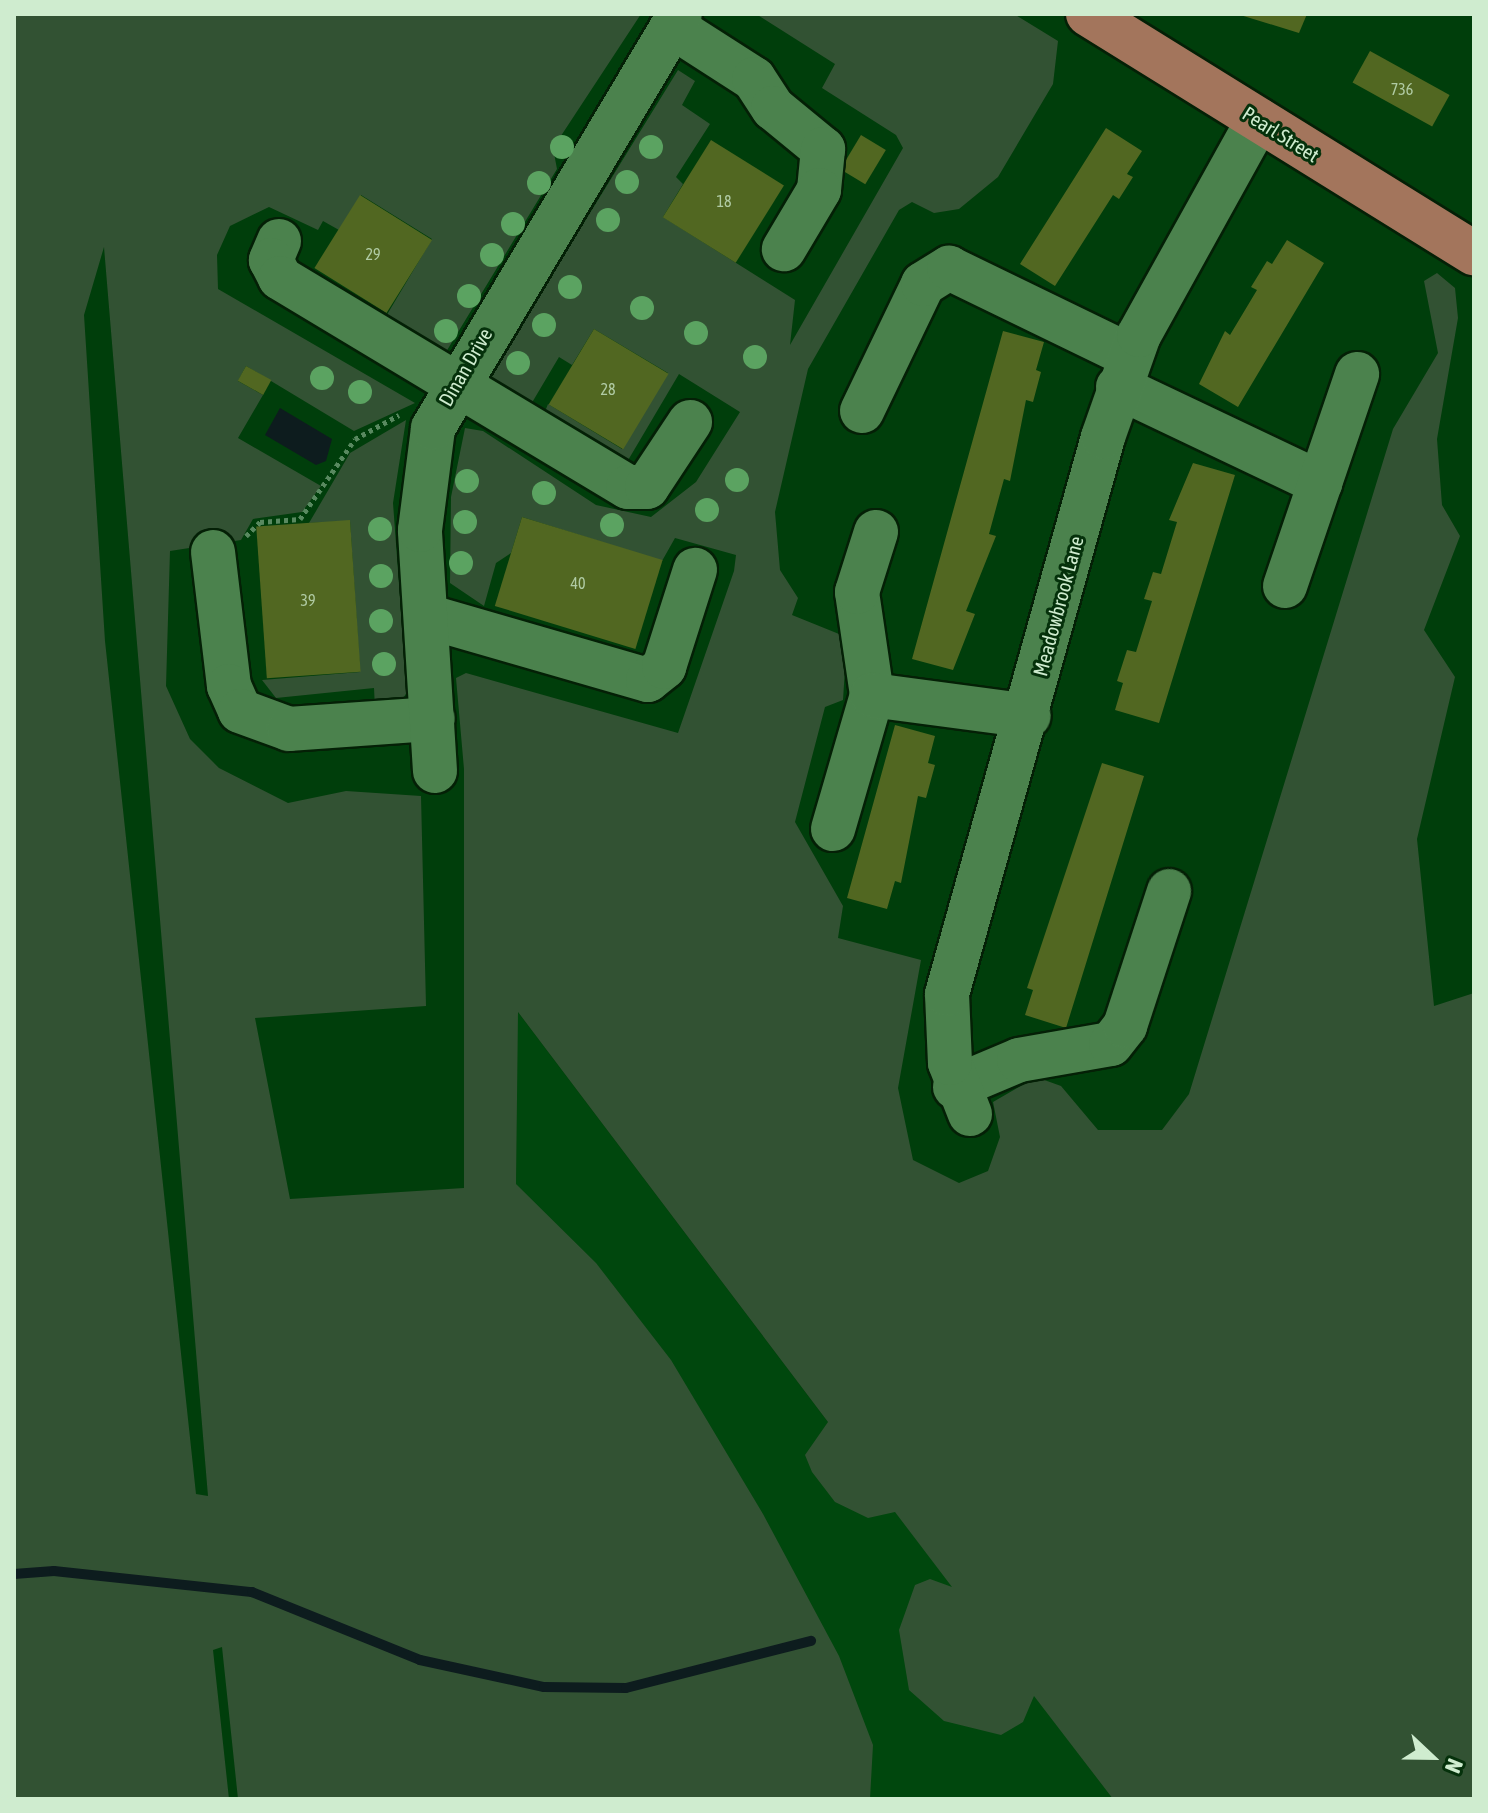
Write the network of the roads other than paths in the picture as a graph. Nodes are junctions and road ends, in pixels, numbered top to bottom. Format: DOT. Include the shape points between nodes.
graph roads {
  1 [pos="1088,14"];
  2 [pos="676,21"];
  3 [pos="1258,120"];
  4 [pos="279,241"];
  5 [pos="784,249"];
  6 [pos="1474,253"];
  7 [pos="1124,371"];
  8 [pos="1357,374"];
  9 [pos="448,393"];
  10 [pos="862,411"];
  11 [pos="690,422"];
  12 [pos="1320,483"];
  13 [pos="876,532"];
  14 [pos="229,545"];
  15 [pos="695,570"];
  16 [pos="1285,586"];
  17 [pos="426,616"];
  18 [pos="872,695"];
  19 [pos="1029,716"];
  20 [pos="433,719"];
  21 [pos="435,771"];
  22 [pos="833,829"];
  23 [pos="1169,891"];
  1 -- 3 [label="main road, Pearl Street"];
  2 -- 5 [label="street" via="754,79 773,108 823,149 819,190"];
  2 -- 9 [label="street, Dinan Drive"];
  3 -- 6 [label="main road, Pearl Street"];
  3 -- 7 [label="street, Meadowbrook Lane"];
  4 -- 9 [label="street" via="271,260 280,278"];
  7 -- 10 [label="street" via="949,268 923,284"];
  7 -- 12 [label="street"];
  7 -- 19 [label="street, Meadowbrook Lane"];
  8 -- 12 [label="street"];
  9 -- 11 [label="street" via="638,490 656,477"];
  9 -- 17 [label="street, Dinan Drive" via="420,490"];
  12 -- 16 [label="street"];
  13 -- 18 [label="street" via="857,592"];
  14 -- 20 [label="street" via="229,686 240,711 289,729"];
  15 -- 17 [label="street" via="664,667 648,680"];
  17 -- 20 [label="street, Dinan Drive"];
  18 -- 19 [label="street"];
  18 -- 22 [label="street"];
  19 -- 23 [label="street, Meadowbrook Lane" via="947,994 944,1031 962,1101 1019,1060 1111,1044 1125,1026"];
  20 -- 21 [label="street, Dinan Drive"];
}
